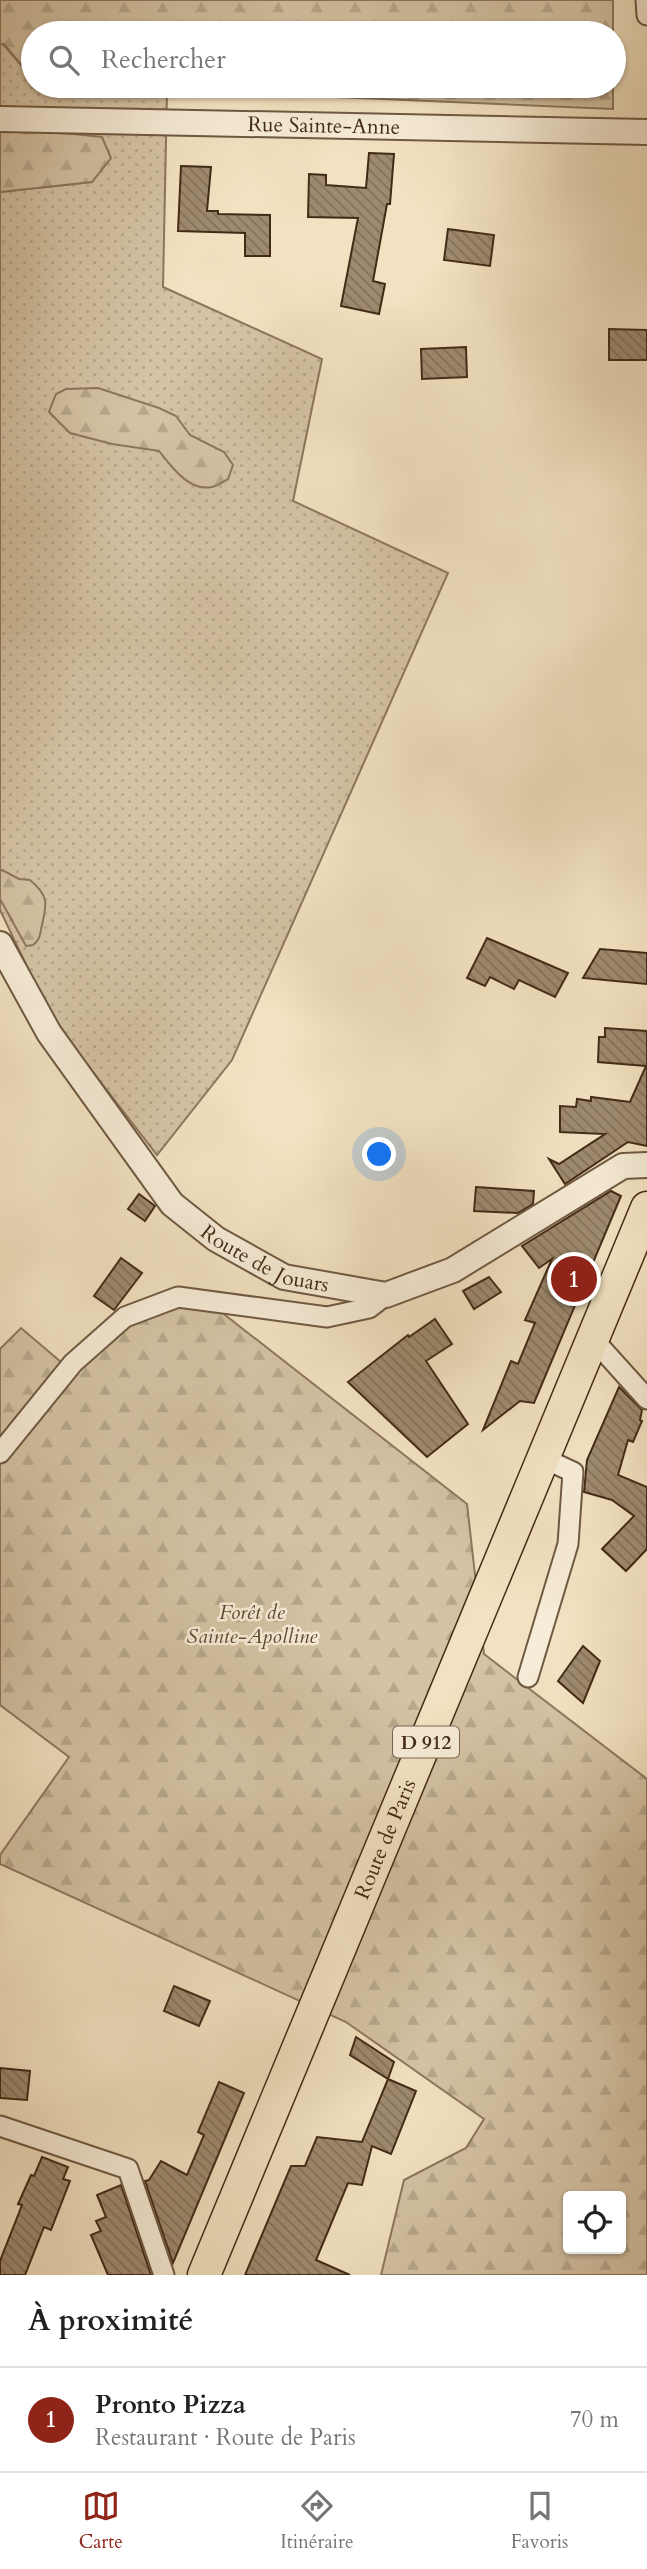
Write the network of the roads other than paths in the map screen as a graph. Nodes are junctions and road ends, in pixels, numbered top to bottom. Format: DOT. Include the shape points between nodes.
graph roads {
  1 [pos="646,0"];
  2 [pos="647,15"];
  3 [pos="0,119"];
  4 [pos="647,132"];
  5 [pos="0,944"];
  6 [pos="647,1165"];
  7 [pos="647,1208"];
  8 [pos="386,1295"];
  9 [pos="593,1339"];
  10 [pos="647,1399"];
  11 [pos="0,1453"];
  12 [pos="543,1458"];
  13 [pos="528,1677"];
  14 [pos="0,2126"];
  15 [pos="164,2275"];
  16 [pos="204,2275"];
  1 -- 2 [label="street"];
  3 -- 4 [label="street, Rue Sainte-Anne"];
  5 -- 8 [label="street, Route de Jouars" via="49,1033 172,1204 216,1240 284,1277"];
  6 -- 8 [label="street" via="623,1166 453,1270"];
  7 -- 9 [label="main road, Route de Paris / D 912"];
  8 -- 11 [label="street" via="369,1308 327,1317 178,1297 125,1317 74,1363"];
  9 -- 10 [label="street"];
  9 -- 12 [label="main road, Route de Paris / D 912"];
  12 -- 13 [label="street" via="573,1472 573,1506 568,1544"];
  12 -- 16 [label="main road, Route de Paris / D 912"];
  14 -- 15 [label="street" via="128,2169"];
}
